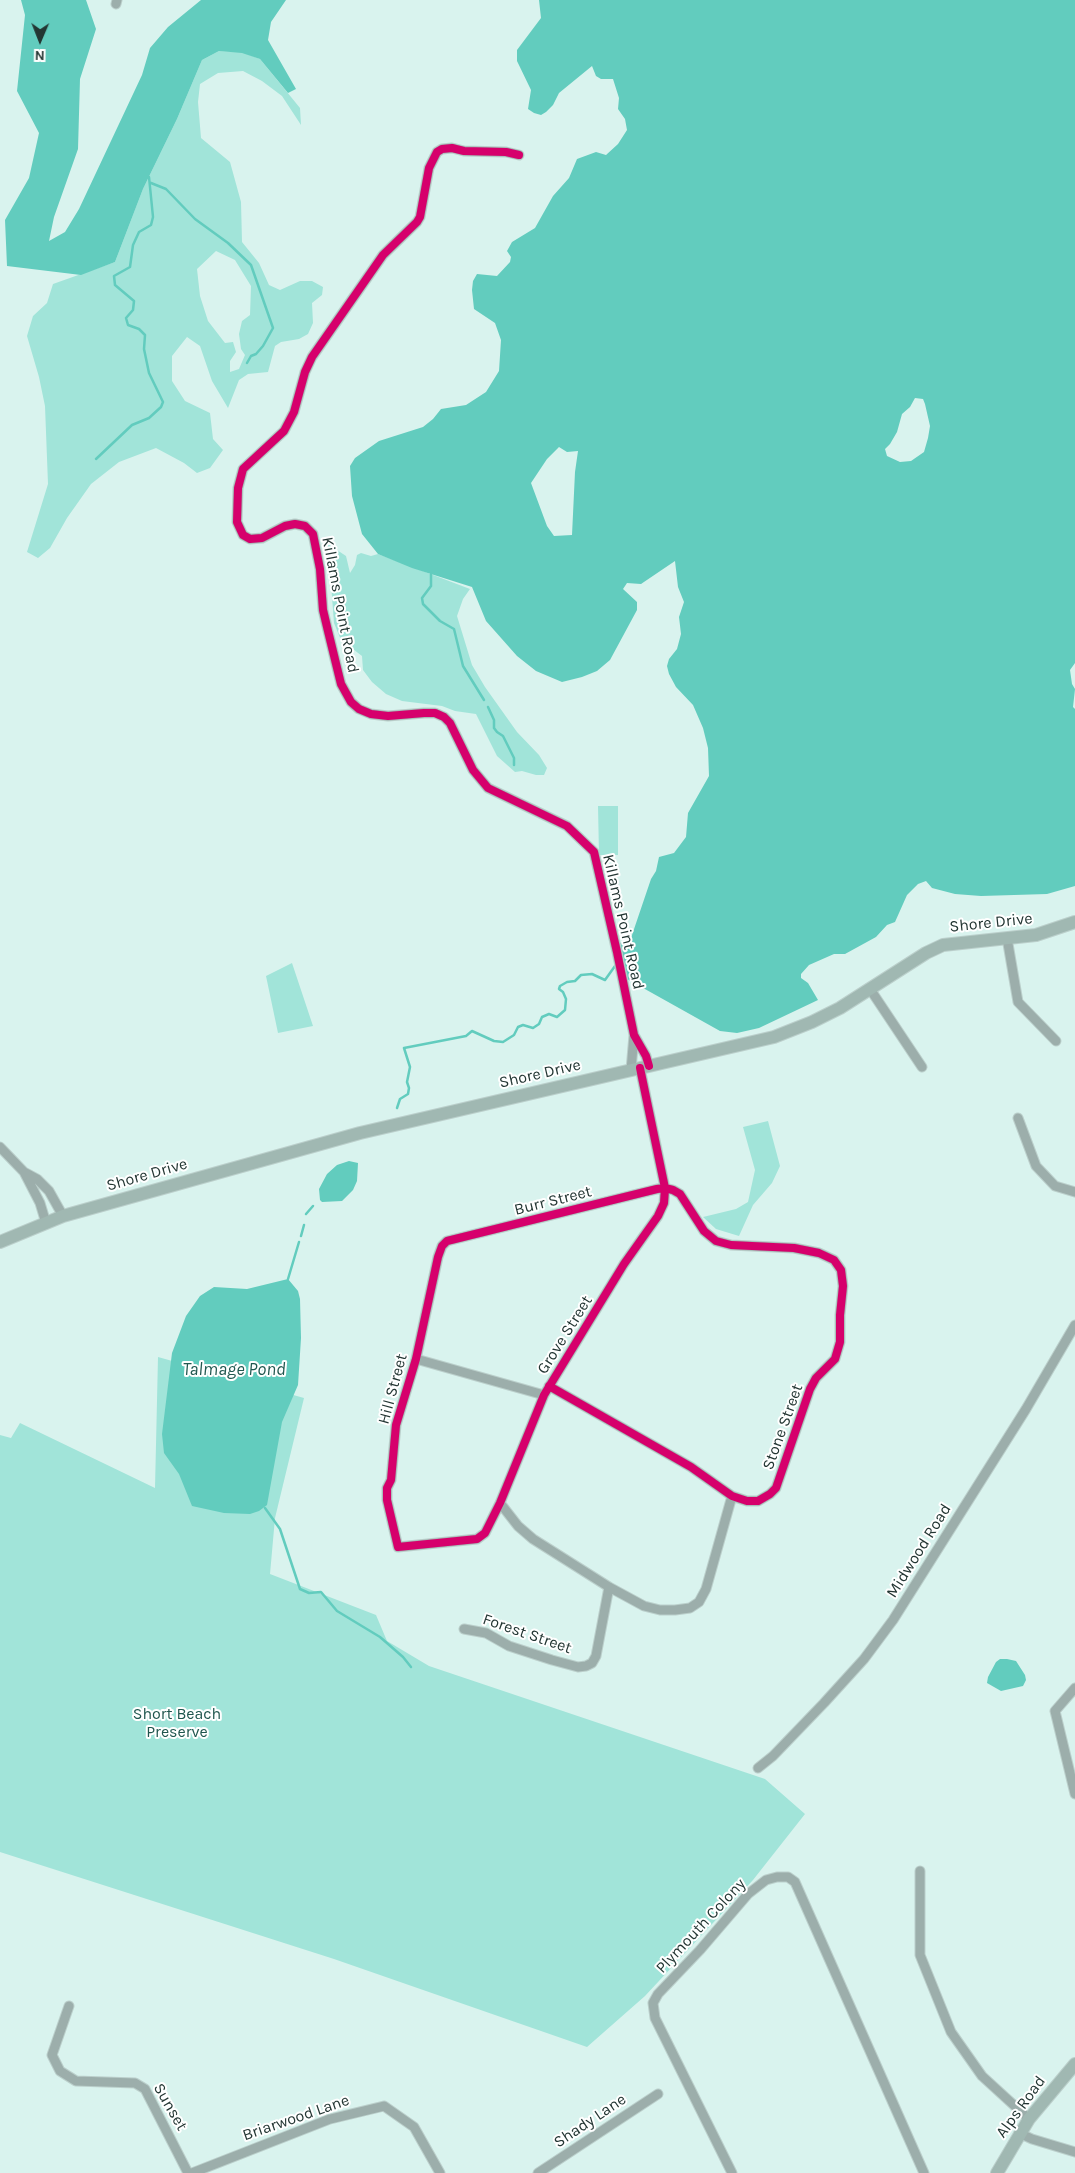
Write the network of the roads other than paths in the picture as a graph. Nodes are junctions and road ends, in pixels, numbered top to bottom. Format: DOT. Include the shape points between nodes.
graph roads {
  1 [pos="519,156"];
  2 [pos="1075,922"];
  3 [pos="1007,938"];
  4 [pos="870,989"];
  5 [pos="634,1036"];
  6 [pos="1056,1042"];
  7 [pos="922,1067"];
  8 [pos="640,1068"];
  9 [pos="1018,1118"];
  10 [pos="0,1147"];
  11 [pos="24,1172"];
  12 [pos="665,1188"];
  13 [pos="1075,1192"];
  14 [pos="63,1216"];
  15 [pos="46,1222"];
  16 [pos="447,1241"];
  17 [pos="0,1242"];
  18 [pos="1075,1326"];
  19 [pos="416,1358"];
  20 [pos="547,1390"];
  21 [pos="732,1496"];
  22 [pos="500,1503"];
  23 [pos="398,1547"];
  24 [pos="608,1587"];
  25 [pos="464,1629"];
  26 [pos="1075,1688"];
  27 [pos="758,1768"];
  28 [pos="1075,1794"];
  29 [pos="920,1871"];
  30 [pos="68,2006"];
  31 [pos="1075,2064"];
  32 [pos="658,2094"];
  33 [pos="1029,2118"];
  34 [pos="1020,2133"];
  35 [pos="1075,2152"];
  36 [pos="190,2173"];
  37 [pos="440,2173"];
  38 [pos="538,2173"];
  39 [pos="732,2173"];
  40 [pos="924,2173"];
  41 [pos="997,2173"];
  1 -- 5 [label="street, Killams Point Road" via="452,148 437,152 429,168 417,222 384,255 312,357 294,412 284,431 243,469 238,488 237,522 243,535 250,539 262,538 295,524 305,526 313,534 323,610 341,684 355,705 371,714 435,713 444,717 473,770 488,788 567,826 594,852"];
  2 -- 3 [label="main road, Shore Drive" via="1043,934"];
  3 -- 4 [label="main road, Shore Drive" via="943,945"];
  3 -- 6 [label="street" via="1018,1002"];
  4 -- 7 [label="street"];
  4 -- 8 [label="main road, Shore Drive" via="831,1013 788,1032"];
  5 -- 8 [label="street, Killams Point Road"];
  5 -- 8 [label="street, Killams Point Road" via="646,1056"];
  8 -- 12 [label="street, Grove Street"];
  8 -- 14 [label="main road, Shore Drive" via="358,1134"];
  9 -- 13 [label="street" via="1036,1166 1055,1186"];
  10 -- 11 [label="street"];
  11 -- 14 [label="street" via="49,1191"];
  11 -- 15 [label="street"];
  12 -- 16 [label="street, Burr Street"];
  12 -- 20 [label="street, Grove Street" via="664,1203 658,1216 624,1264"];
  12 -- 21 [label="street, Stone Street" via="680,1194 704,1231 716,1241 819,1253 834,1260 841,1270 840,1342 835,1359 810,1389 776,1488 758,1501"];
  14 -- 15 [label="main road, Shore Drive"];
  15 -- 17 [label="main road, Shore Drive"];
  16 -- 19 [label="street, Hill Street" via="438,1257"];
  18 -- 27 [label="street, Midwood Road" via="893,1620 864,1659 824,1703"];
  19 -- 20 [label="street, Stone Street"];
  19 -- 23 [label="street, Hill Street" via="396,1425 391,1480 387,1488 389,1516"];
  20 -- 21 [label="street, Stone Street" via="691,1466"];
  20 -- 22 [label="street, Grove Street"];
  21 -- 24 [label="street" via="706,1589 699,1602 690,1608 660,1610 644,1606"];
  22 -- 23 [label="street, Grove Street" via="485,1533 477,1540"];
  22 -- 24 [label="street" via="532,1539"];
  24 -- 25 [label="street, Forest Street" via="596,1656 586,1666 552,1660 509,1646 486,1633"];
  26 -- 28 [label="street" via="1055,1711"];
  29 -- 33 [label="street" via="920,1955 951,2032 982,2076"];
  30 -- 36 [label="street, Sunset" via="52,2055 60,2071 76,2080 135,2082 145,2089"];
  31 -- 33 [label="main road, Alps Road"];
  32 -- 38 [label="street, Shady Lane"];
  33 -- 34 [label="main road, Alps Road"];
  34 -- 35 [label="street"];
  34 -- 41 [label="main road, Alps Road"];
  36 -- 37 [label="street, Briarwood Lane" via="330,2119 384,2106 414,2127"];
  39 -- 40 [label="street, Plymouth Colony" via="655,2018 653,2003 748,1894 766,1880 777,1877 788,1877 795,1882"];
}
